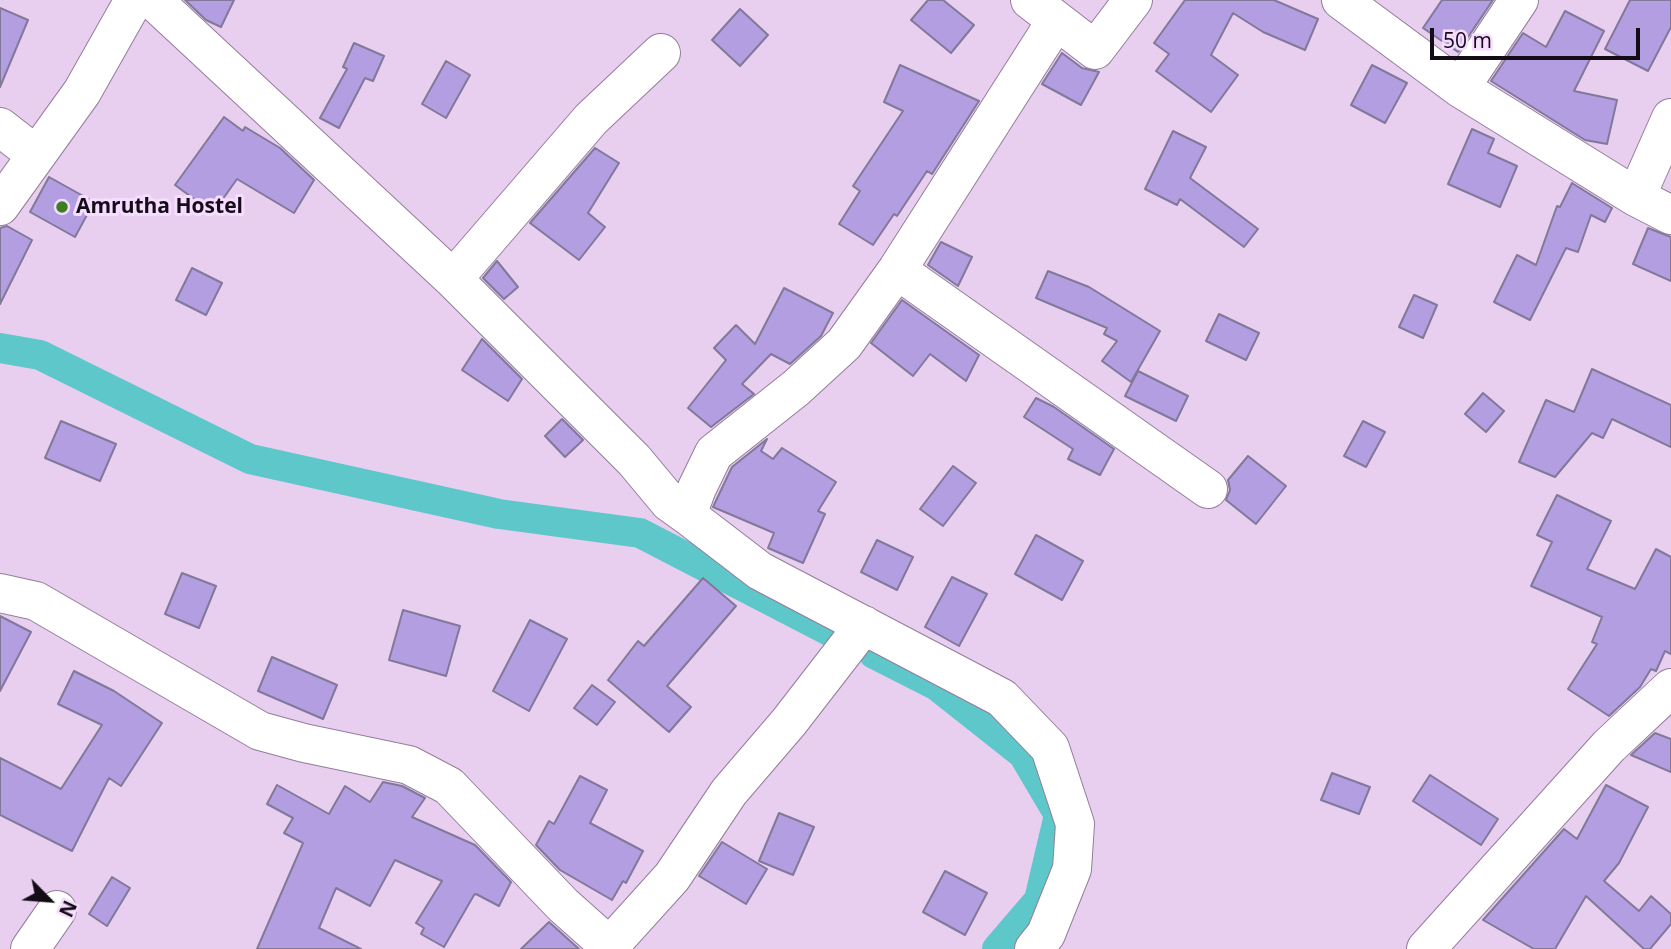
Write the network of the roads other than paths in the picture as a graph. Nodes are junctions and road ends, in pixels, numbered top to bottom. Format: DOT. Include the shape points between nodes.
graph roads {
  1 [pos="134,0"];
  2 [pos="153,0"];
  3 [pos="1133,0"];
  4 [pos="1341,0"];
  5 [pos="1519,0"];
  6 [pos="1043,11"];
  7 [pos="661,53"];
  8 [pos="1460,88"];
  9 [pos="1671,118"];
  10 [pos="0,127"];
  11 [pos="36,155"];
  12 [pos="1636,197"];
  13 [pos="0,206"];
  14 [pos="1671,215"];
  15 [pos="897,270"];
  16 [pos="453,279"];
  17 [pos="1208,489"];
  18 [pos="687,515"];
  19 [pos="0,593"];
  20 [pos="864,625"];
  21 [pos="1671,688"];
  22 [pos="57,910"];
  23 [pos="608,948"];
  24 [pos="30,949"];
  25 [pos="1034,949"];
  26 [pos="1426,949"];
  1 -- 11 [label="street" via="82,92"];
  2 -- 16 [label="street"];
  3 -- 6 [label="street" via="1095,50"];
  4 -- 8 [label="street"];
  5 -- 8 [label="street"];
  6 -- 15 [label="street"];
  7 -- 16 [label="street" via="591,119"];
  8 -- 12 [label="street"];
  9 -- 12 [label="street"];
  10 -- 11 [label="street"];
  11 -- 13 [label="street"];
  12 -- 14 [label="street"];
  15 -- 17 [label="street"];
  15 -- 18 [label="street" via="844,344 714,453"];
  16 -- 18 [label="street" via="634,460 668,502"];
  18 -- 20 [label="street" via="760,571"];
  19 -- 23 [label="street" via="36,601 260,731 410,765 450,786"];
  20 -- 23 [label="street" via="729,792 672,877"];
  20 -- 25 [label="street" via="1002,698 1050,748 1075,824 1072,869 1046,934"];
  21 -- 26 [label="street" via="1609,746"];
  22 -- 24 [label="street"];
}
